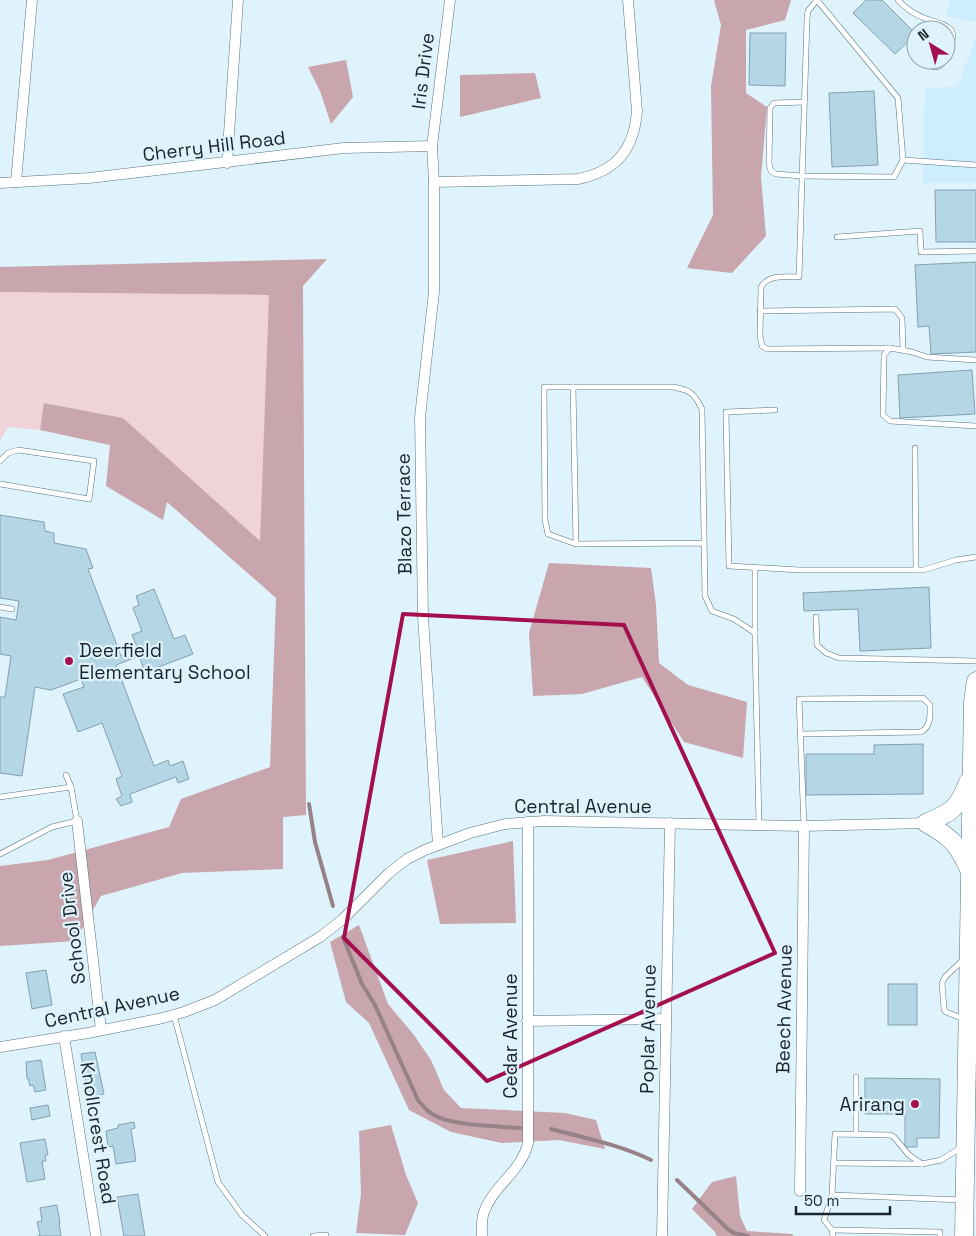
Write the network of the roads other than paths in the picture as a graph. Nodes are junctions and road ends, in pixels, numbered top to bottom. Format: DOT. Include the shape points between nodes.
graph roads {
  1 [pos="32,0"];
  2 [pos="238,0"];
  3 [pos="450,0"];
  4 [pos="628,0"];
  5 [pos="817,0"];
  6 [pos="898,0"];
  7 [pos="929,20"];
  8 [pos="804,102"];
  9 [pos="432,146"];
  10 [pos="903,160"];
  11 [pos="227,163"];
  12 [pos="976,165"];
  13 [pos="802,176"];
  14 [pos="0,182"];
  15 [pos="16,182"];
  16 [pos="434,182"];
  17 [pos="837,237"];
  18 [pos="976,251"];
  19 [pos="760,312"];
  20 [pos="890,348"];
  21 [pos="903,350"];
  22 [pos="976,360"];
  23 [pos="573,387"];
  24 [pos="775,410"];
  25 [pos="976,426"];
  26 [pos="914,448"];
  27 [pos="0,461"];
  28 [pos="0,484"];
  29 [pos="703,543"];
  30 [pos="576,544"];
  31 [pos="976,557"];
  32 [pos="756,568"];
  33 [pos="916,570"];
  34 [pos="0,607"];
  35 [pos="12,609"];
  36 [pos="816,617"];
  37 [pos="755,633"];
  38 [pos="976,661"];
  39 [pos="976,681"];
  40 [pos="800,734"];
  41 [pos="972,771"];
  42 [pos="66,775"];
  43 [pos="71,786"];
  44 [pos="0,797"];
  45 [pos="77,822"];
  46 [pos="528,822"];
  47 [pos="670,823"];
  48 [pos="926,823"];
  49 [pos="759,825"];
  50 [pos="804,826"];
  51 [pos="438,845"];
  52 [pos="0,854"];
  53 [pos="971,874"];
  54 [pos="970,954"];
  55 [pos="174,1014"];
  56 [pos="666,1019"];
  57 [pos="527,1021"];
  58 [pos="969,1021"];
  59 [pos="101,1030"];
  60 [pos="64,1036"];
  61 [pos="0,1047"];
  62 [pos="856,1077"];
  63 [pos="856,1134"];
  64 [pos="967,1144"];
  65 [pos="834,1163"];
  66 [pos="922,1164"];
  67 [pos="800,1191"];
  68 [pos="832,1196"];
  69 [pos="966,1200"];
  70 [pos="832,1233"];
  71 [pos="326,1234"];
  72 [pos="96,1236"];
  73 [pos="265,1236"];
  74 [pos="313,1236"];
  75 [pos="482,1236"];
  76 [pos="662,1236"];
  77 [pos="940,1236"];
  78 [pos="964,1236"];
  1 -- 15 [label="street"];
  2 -- 11 [label="street"];
  3 -- 9 [label="street, Iris Drive"];
  4 -- 16 [label="street" via="638,111 632,140 616,163 604,171 578,179"];
  5 -- 8 [label="lane" via="808,11"];
  5 -- 10 [label="lane" via="898,98"];
  6 -- 7 [label="lane" via="907,10"];
  8 -- 13 [label="lane"];
  8 -- 13 [label="lane" via="774,103 770,108 771,171"];
  9 -- 11 [label="street, Cherry Hill Road" via="344,148"];
  9 -- 16 [label="street, Iris Drive"];
  10 -- 12 [label="lane"];
  10 -- 13 [label="lane" via="894,177"];
  11 -- 15 [label="street, Cherry Hill Road" via="89,178"];
  13 -- 19 [label="lane" via="799,277 765,281 761,287"];
  14 -- 15 [label="street, Cherry Hill Road"];
  16 -- 51 [label="street, Blazo Terrace" via="434,292 420,417 423,617"];
  17 -- 18 [label="lane" via="920,231 921,252"];
  19 -- 20 [label="lane" via="762,346 767,349"];
  19 -- 21 [label="lane" via="895,309 902,318"];
  20 -- 21 [label="lane"];
  20 -- 25 [label="lane" via="884,355 883,414 886,418 890,421"];
  21 -- 22 [label="lane" via="927,357"];
  23 -- 29 [label="lane" via="672,387 696,396 702,409"];
  23 -- 30 [label="lane"];
  23 -- 30 [label="lane" via="544,387 544,520 548,534"];
  24 -- 32 [label="lane" via="726,412 729,566"];
  26 -- 33 [label="lane"];
  27 -- 28 [label="lane" via="8,453 18,450 94,461 89,499"];
  29 -- 30 [label="lane"];
  29 -- 37 [label="lane" via="704,596 712,611 734,619"];
  31 -- 33 [label="lane"];
  32 -- 33 [label="lane"];
  32 -- 37 [label="lane"];
  34 -- 35 [label="lane"];
  36 -- 38 [label="lane" via="818,645 826,653 839,658"];
  37 -- 49 [label="lane"];
  39 -- 41 [label="highway"];
  40 -- 40 [label="lane" via="921,732 930,723 930,705 922,698 799,699"];
  40 -- 50 [label="lane"];
  41 -- 48 [label="highway" via="959,804 947,814"];
  41 -- 53 [label="highway"];
  42 -- 43 [label="lane"];
  43 -- 44 [label="lane"];
  43 -- 45 [label="lane"];
  45 -- 52 [label="lane" via="52,827"];
  45 -- 59 [label="street, School Drive"];
  46 -- 47 [label="street, Central Avenue"];
  46 -- 51 [label="street, Central Avenue" via="470,833"];
  46 -- 57 [label="street, Cedar Avenue"];
  47 -- 49 [label="street, Central Avenue"];
  47 -- 56 [label="street, Poplar Avenue"];
  48 -- 50 [label="street, Central Avenue"];
  48 -- 53 [label="highway" via="955,842"];
  49 -- 50 [label="street, Central Avenue"];
  50 -- 67 [label="street, Beech Avenue"];
  51 -- 55 [label="street, Central Avenue" via="407,859 389,873 320,937 215,1000"];
  53 -- 54 [label="highway"];
  54 -- 58 [label="highway"];
  54 -- 58 [label="lane" via="942,983 946,1012"];
  55 -- 59 [label="street, Central Avenue"];
  55 -- 73 [label="lane" via="218,1182 242,1215"];
  56 -- 57 [label="street"];
  56 -- 76 [label="street, Poplar Avenue"];
  57 -- 75 [label="street, Cedar Avenue" via="526,1153 488,1203 482,1221"];
  58 -- 64 [label="highway"];
  59 -- 60 [label="street, Central Avenue"];
  60 -- 61 [label="street, Central Avenue"];
  60 -- 72 [label="street, Knollcrest Road"];
  62 -- 63 [label="lane"];
  63 -- 65 [label="lane" via="835,1134"];
  63 -- 66 [label="lane" via="890,1135"];
  64 -- 66 [label="lane" via="941,1160"];
  64 -- 69 [label="highway"];
  65 -- 66 [label="lane"];
  65 -- 68 [label="lane"];
  68 -- 69 [label="lane"];
  68 -- 70 [label="lane" via="824,1220"];
  69 -- 78 [label="highway"];
  70 -- 77 [label="lane" via="940,1232"];
  71 -- 74 [label="lane"];
}
